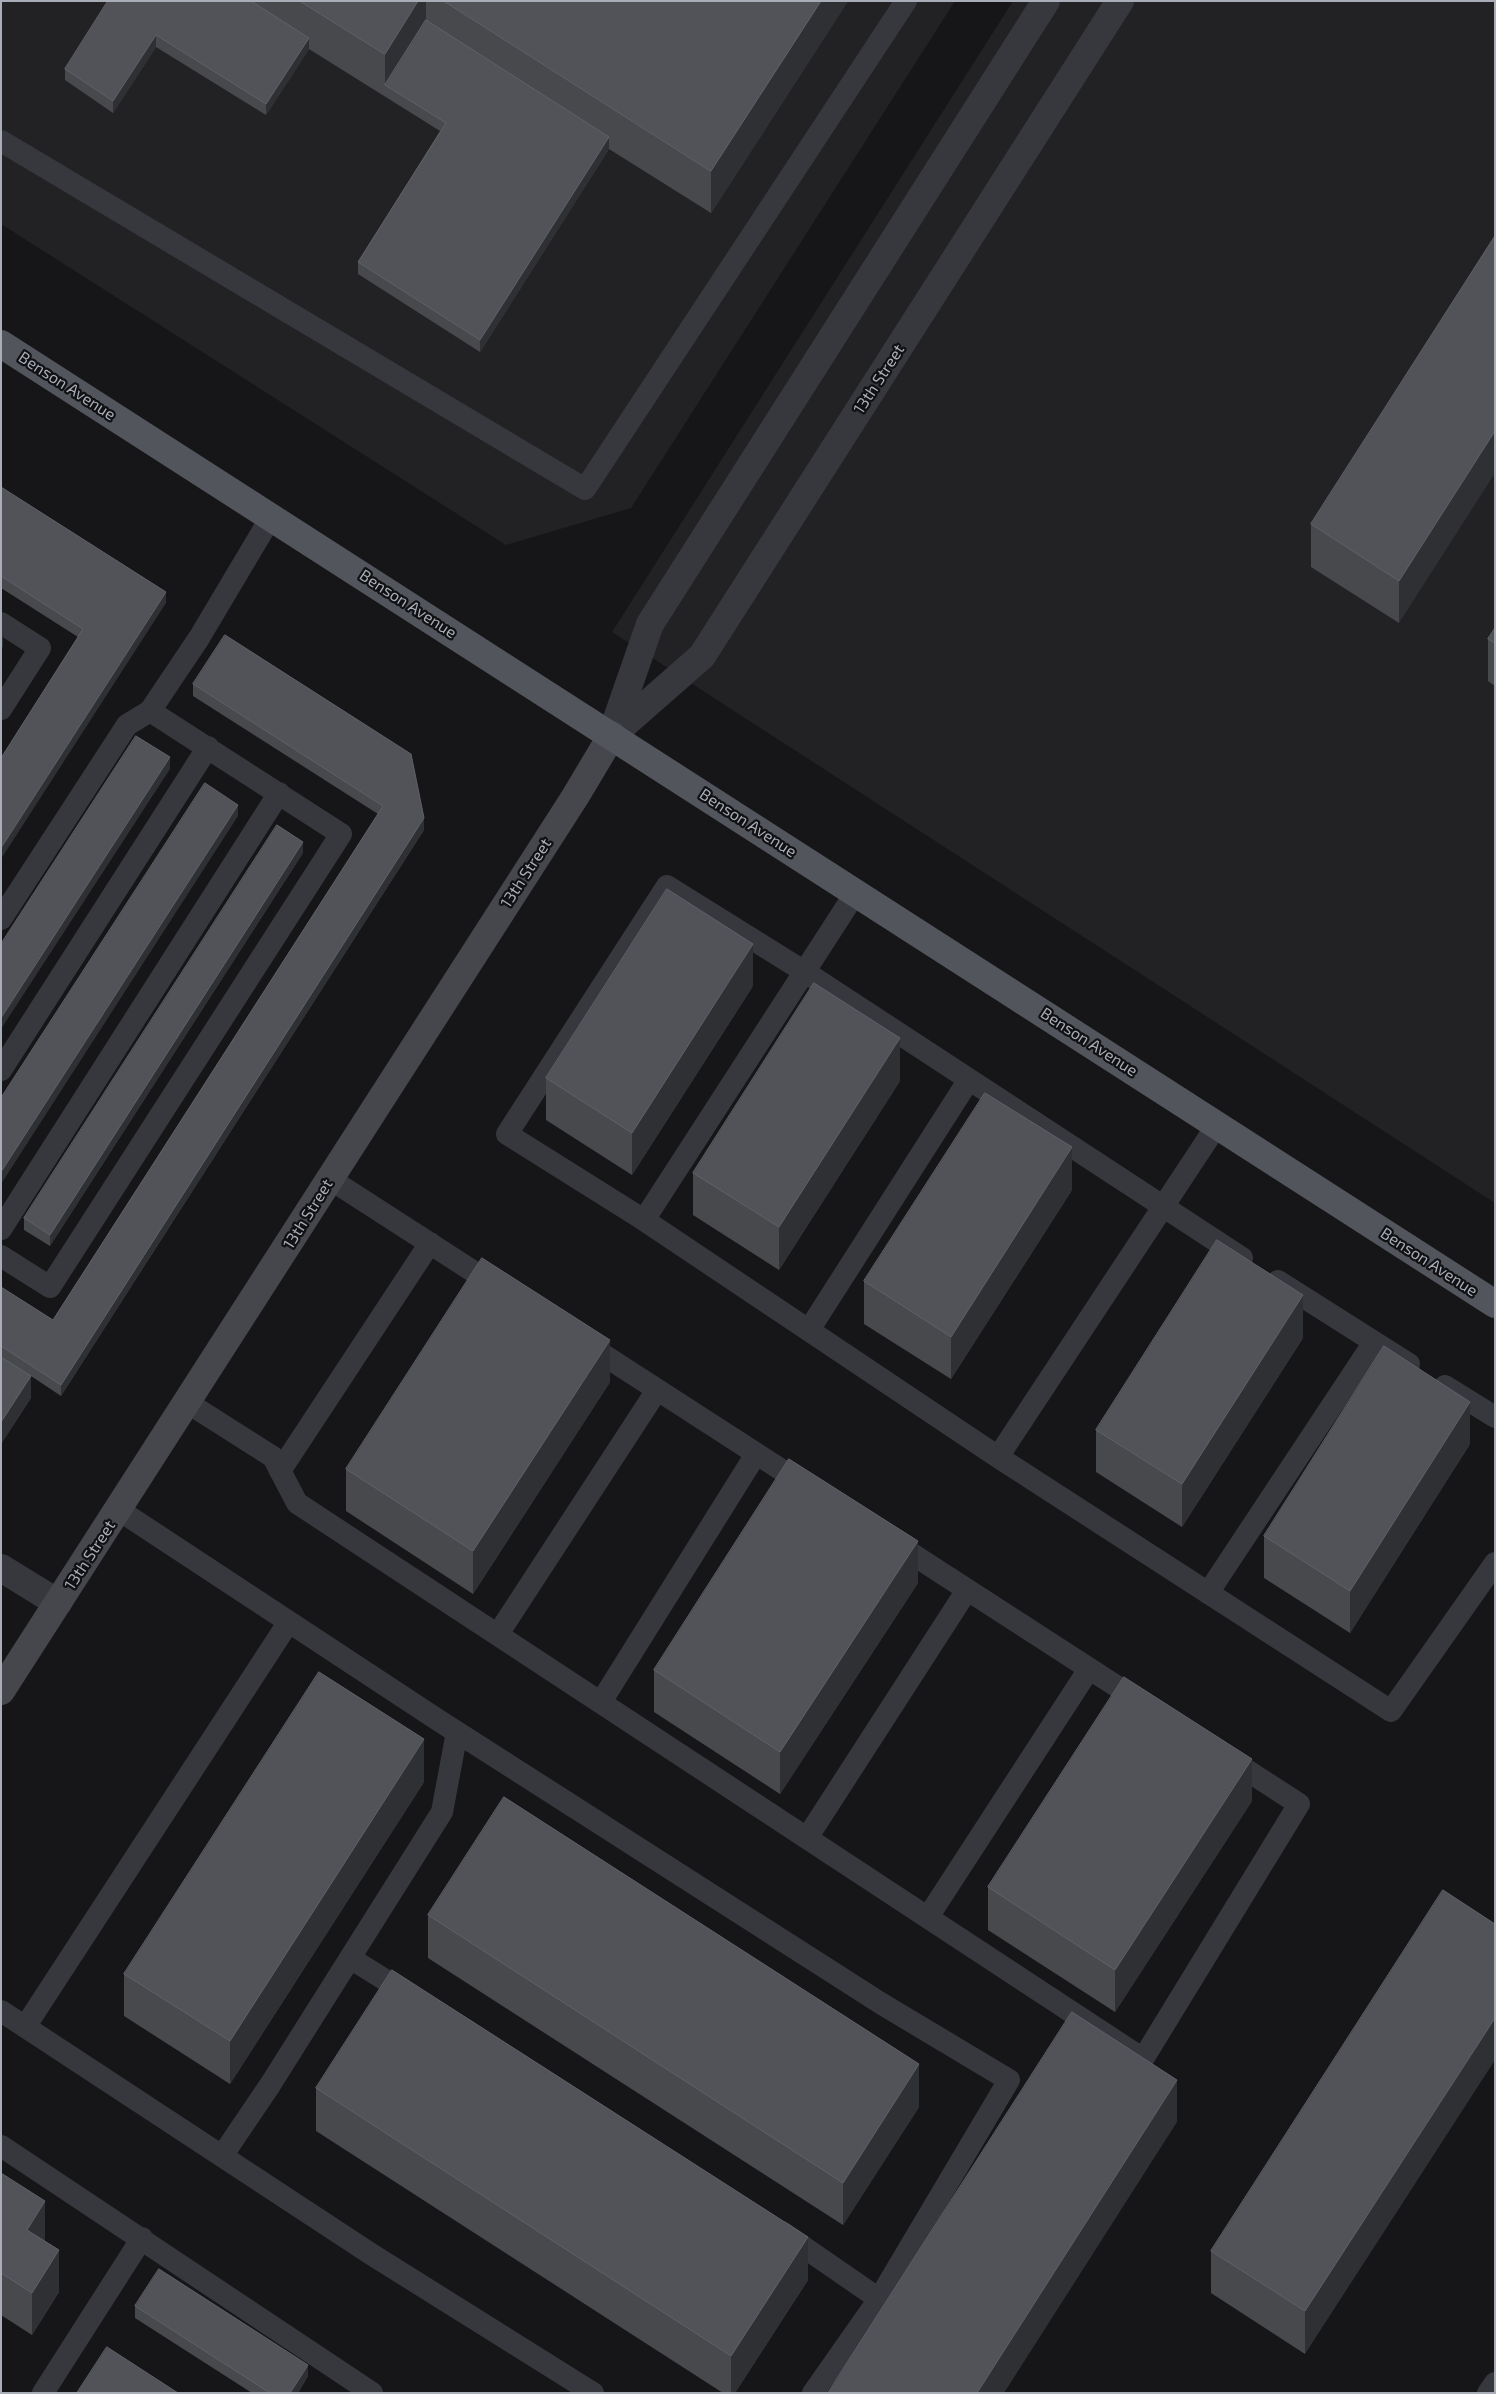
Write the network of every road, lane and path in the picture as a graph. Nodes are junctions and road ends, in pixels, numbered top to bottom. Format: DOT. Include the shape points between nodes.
graph roads {
  1 [pos="906,1"];
  2 [pos="1046,1"];
  3 [pos="1120,1"];
  4 [pos="1,140"];
  5 [pos="1,344"];
  6 [pos="271,517"];
  7 [pos="1,623"];
  8 [pos="1,709"];
  9 [pos="150,711"];
  10 [pos="612,735"];
  11 [pos="208,747"];
  12 [pos="279,793"];
  13 [pos="856,892"];
  14 [pos="1,919"];
  15 [pos="805,972"];
  16 [pos="1,1070"];
  17 [pos="968,1081"];
  18 [pos="1217,1125"];
  19 [pos="330,1178"];
  20 [pos="1162,1208"];
  21 [pos="644,1220"];
  22 [pos="1,1228"];
  23 [pos="430,1243"];
  24 [pos="1,1256"];
  25 [pos="519,1301"];
  26 [pos="1495,1304"];
  27 [pos="809,1330"];
  28 [pos="568,1333"];
  29 [pos="1374,1342"];
  30 [pos="657,1390"];
  31 [pos="188,1403"];
  32 [pos="1495,1417"];
  33 [pos="756,1454"];
  34 [pos="998,1456"];
  35 [pos="280,1471"];
  36 [pos="829,1501"];
  37 [pos="119,1510"];
  38 [pos="878,1533"];
  39 [pos="1495,1563"];
  40 [pos="1,1568"];
  41 [pos="967,1590"];
  42 [pos="1208,1593"];
  43 [pos="58,1603"];
  44 [pos="288,1623"];
  45 [pos="498,1634"];
  46 [pos="1089,1669"];
  47 [pos="1,1691"];
  48 [pos="601,1702"];
  49 [pos="1165,1718"];
  50 [pos="457,1732"];
  51 [pos="1207,1745"];
  52 [pos="807,1838"];
  53 [pos="928,1917"];
  54 [pos="350,1958"];
  55 [pos="425,2005"];
  56 [pos="1,2011"];
  57 [pos="25,2026"];
  58 [pos="1,2146"];
  59 [pos="222,2156"];
  60 [pos="762,2218"];
  61 [pos="142,2238"];
  62 [pos="879,2299"];
  63 [pos="1495,2382"];
  64 [pos="344,2385"];
  65 [pos="44,2393"];
  66 [pos="372,2393"];
  67 [pos="593,2393"];
  68 [pos="812,2393"];
  69 [pos="1488,2393"];
  1 -- 4 [label="lane" via="585,489"];
  2 -- 10 [label="street, 13th Street" via="650,624"];
  3 -- 10 [label="street, 13th Street" via="702,656"];
  5 -- 6 [label="main road, Benson Avenue"];
  6 -- 9 [label="lane" via="199,638"];
  6 -- 10 [label="main road, Benson Avenue"];
  7 -- 8 [label="lane" via="40,648"];
  9 -- 11 [label="lane"];
  9 -- 14 [label="lane" via="127,725"];
  10 -- 13 [label="main road, Benson Avenue"];
  10 -- 19 [label="street, 13th Street"];
  11 -- 12 [label="lane"];
  11 -- 16 [label="lane"];
  12 -- 22 [label="lane"];
  12 -- 24 [label="lane" via="342,834 50,1287"];
  13 -- 15 [label="lane"];
  13 -- 18 [label="main road, Benson Avenue"];
  15 -- 17 [label="lane"];
  15 -- 21 [label="lane"];
  15 -- 21 [label="lane" via="667,886 507,1134"];
  17 -- 20 [label="lane"];
  17 -- 27 [label="lane"];
  18 -- 20 [label="lane"];
  18 -- 26 [label="main road, Benson Avenue"];
  19 -- 23 [label="lane"];
  19 -- 31 [label="street, 13th Street"];
  20 -- 29 [label="lane"];
  20 -- 34 [label="lane"];
  21 -- 27 [label="lane"];
  23 -- 25 [label="lane"];
  23 -- 35 [label="lane"];
  27 -- 34 [label="lane"];
  28 -- 30 [label="lane"];
  29 -- 32 [label="lane"];
  29 -- 42 [label="lane"];
  30 -- 33 [label="lane"];
  30 -- 45 [label="lane"];
  31 -- 35 [label="lane" via="272,1457"];
  31 -- 37 [label="street, 13th Street"];
  33 -- 36 [label="lane"];
  33 -- 48 [label="lane"];
  34 -- 42 [label="lane"];
  35 -- 45 [label="lane" via="297,1503"];
  37 -- 43 [label="street, 13th Street"];
  37 -- 44 [label="lane"];
  38 -- 41 [label="lane"];
  39 -- 42 [label="lane" via="1391,1712"];
  40 -- 43 [label="street"];
  41 -- 46 [label="lane"];
  41 -- 52 [label="lane"];
  43 -- 47 [label="street, 13th Street"];
  44 -- 50 [label="lane"];
  44 -- 57 [label="lane"];
  45 -- 48 [label="lane"];
  46 -- 49 [label="lane"];
  46 -- 53 [label="lane"];
  48 -- 52 [label="lane"];
  50 -- 54 [label="lane" via="442,1812"];
  50 -- 62 [label="lane" via="882,2004 1009,2080"];
  51 -- 53 [label="lane" via="1299,1804 1143,2058"];
  52 -- 53 [label="lane"];
  54 -- 55 [label="lane"];
  54 -- 59 [label="lane"];
  56 -- 57 [label="lane"];
  57 -- 59 [label="lane"];
  58 -- 61 [label="lane"];
  59 -- 67 [label="lane"];
  60 -- 62 [label="lane"];
  61 -- 64 [label="lane"];
  61 -- 65 [label="lane"];
  62 -- 68 [label="lane"];
  63 -- 69 [label="lane"];
  64 -- 66 [label="lane"];
}
